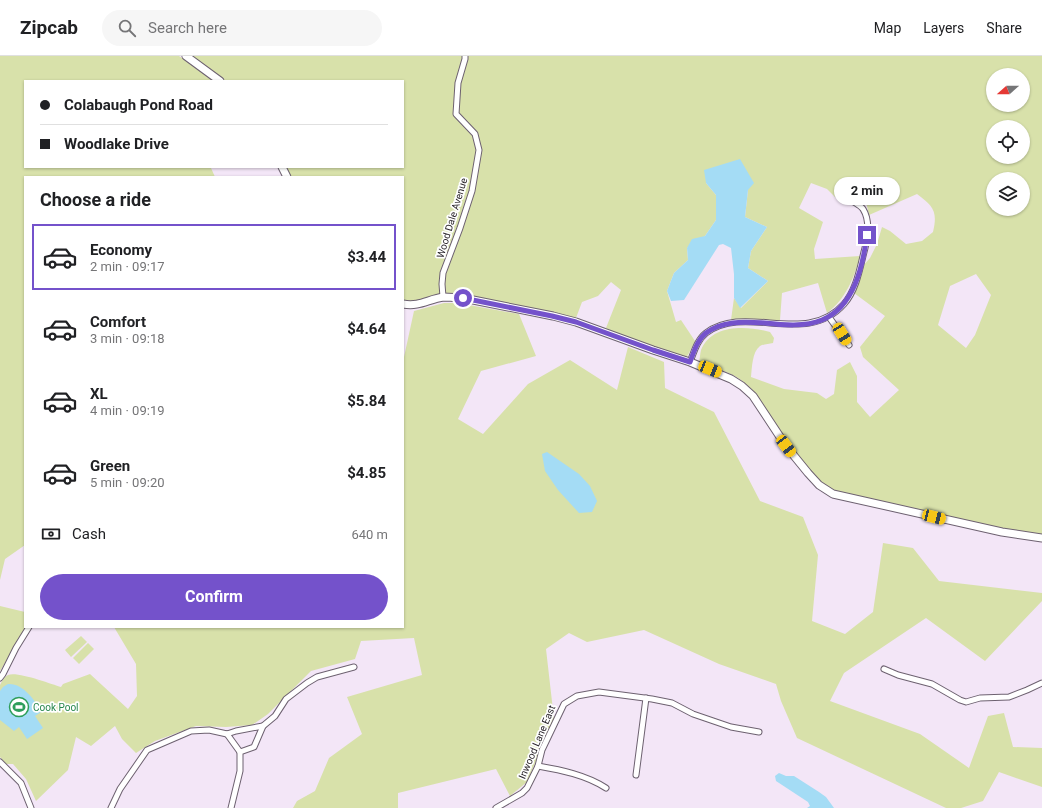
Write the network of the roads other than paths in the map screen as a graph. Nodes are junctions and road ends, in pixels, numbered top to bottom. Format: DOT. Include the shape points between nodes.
graph roads {
  1 [pos="186,56"];
  2 [pos="465,56"];
  3 [pos="219,80"];
  4 [pos="854,202"];
  5 [pos="443,297"];
  6 [pos="404,304"];
  7 [pos="829,316"];
  8 [pos="849,345"];
  9 [pos="690,362"];
  10 [pos="1042,538"];
  11 [pos="28,628"];
  12 [pos="354,667"];
  13 [pos="884,669"];
  14 [pos="0,678"];
  15 [pos="1042,682"];
  16 [pos="646,698"];
  17 [pos="263,726"];
  18 [pos="759,732"];
  19 [pos="227,734"];
  20 [pos="240,752"];
  21 [pos="0,762"];
  22 [pos="538,766"];
  23 [pos="636,775"];
  24 [pos="606,788"];
  25 [pos="31,808"];
  26 [pos="111,808"];
  27 [pos="231,808"];
  28 [pos="496,808"];
  1 -- 3 [label="street"];
  2 -- 5 [label="street, Wood Dale Avenue" via="458,83 456,114 475,134 479,150 472,190 444,273"];
  4 -- 7 [label="street" via="865,213 868,226 866,245 853,289 845,303"];
  5 -- 6 [label="street" via="417,305"];
  5 -- 9 [label="street" via="463,298 576,322"];
  7 -- 8 [label="street"];
  7 -- 9 [label="street" via="804,324 746,322 718,327 706,334 696,346"];
  9 -- 10 [label="street" via="731,379 748,391 800,465 819,485 833,494 1002,532"];
  11 -- 14 [label="street"];
  12 -- 17 [label="street" via="317,677 307,683 286,699 275,716"];
  13 -- 15 [label="street" via="932,684 966,702 980,698 1009,697"];
  16 -- 18 [label="street, Inwood Lane East" via="672,703 692,714"];
  16 -- 22 [label="street, Inwood Lane East" via="599,692 569,700 564,704 542,750"];
  16 -- 23 [label="street"];
  17 -- 19 [label="street"];
  17 -- 20 [label="street" via="254,747"];
  19 -- 20 [label="street"];
  19 -- 26 [label="street" via="209,730 192,731 147,750 120,789"];
  20 -- 27 [label="street" via="240,771"];
  21 -- 25 [label="street" via="21,783"];
  22 -- 24 [label="street" via="596,781"];
  22 -- 28 [label="street, Inwood Lane East" via="527,788"];
}
